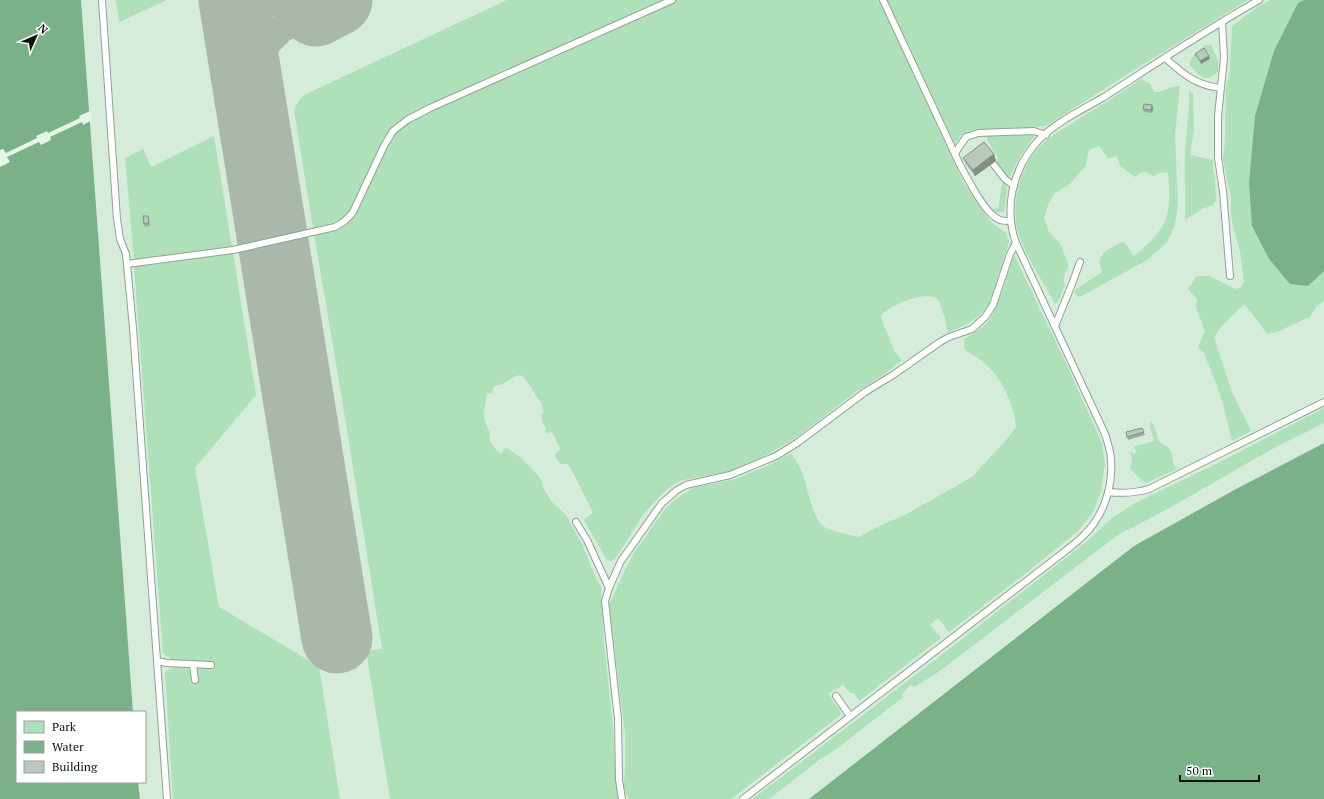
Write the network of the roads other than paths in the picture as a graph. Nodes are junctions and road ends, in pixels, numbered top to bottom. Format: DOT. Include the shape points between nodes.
graph roads {
  1 [pos="102,0"];
  2 [pos="672,0"];
  3 [pos="883,0"];
  4 [pos="1259,0"];
  5 [pos="1222,22"];
  6 [pos="1165,58"];
  7 [pos="1221,88"];
  8 [pos="1046,135"];
  9 [pos="955,153"];
  10 [pos="994,165"];
  11 [pos="1014,186"];
  12 [pos="1010,221"];
  13 [pos="1016,243"];
  14 [pos="1080,262"];
  15 [pos="127,264"];
  16 [pos="1230,276"];
  17 [pos="1055,326"];
  18 [pos="1324,402"];
  19 [pos="1108,492"];
  20 [pos="576,522"];
  21 [pos="609,588"];
  22 [pos="157,661"];
  23 [pos="193,665"];
  24 [pos="211,665"];
  25 [pos="195,680"];
  26 [pos="836,696"];
  27 [pos="850,716"];
  28 [pos="167,799"];
  29 [pos="622,799"];
  30 [pos="743,799"];
  1 -- 15 [label="lane" via="117,219"];
  2 -- 15 [label="lane" via="430,108 399,125 389,137 353,212 342,224 233,250"];
  3 -- 9 [label="lane"];
  4 -- 5 [label="lane"];
  5 -- 6 [label="lane"];
  5 -- 7 [label="lane" via="1224,58"];
  6 -- 7 [label="lane" via="1189,78 1206,86"];
  6 -- 8 [label="lane"];
  7 -- 16 [label="lane" via="1218,158"];
  8 -- 9 [label="lane" via="1034,131 978,133 966,137"];
  8 -- 11 [label="lane" via="1030,152"];
  9 -- 12 [label="lane" via="970,184 988,211 999,220"];
  10 -- 11 [label="lane"];
  11 -- 12 [label="lane"];
  12 -- 13 [label="lane"];
  13 -- 17 [label="lane"];
  13 -- 21 [label="lane" via="993,305 972,329 940,342 776,456 730,475 677,490 662,503 621,561"];
  14 -- 17 [label="lane"];
  15 -- 22 [label="lane"];
  17 -- 19 [label="lane" via="1105,434 1112,471"];
  18 -- 19 [label="lane" via="1150,489 1133,494"];
  19 -- 27 [label="lane" via="1099,517 1083,537"];
  20 -- 21 [label="lane"];
  21 -- 29 [label="lane" via="605,601 618,719 619,780"];
  22 -- 23 [label="lane"];
  22 -- 28 [label="lane"];
  23 -- 24 [label="lane"];
  23 -- 25 [label="lane"];
  26 -- 27 [label="lane"];
  27 -- 30 [label="lane"];
}
